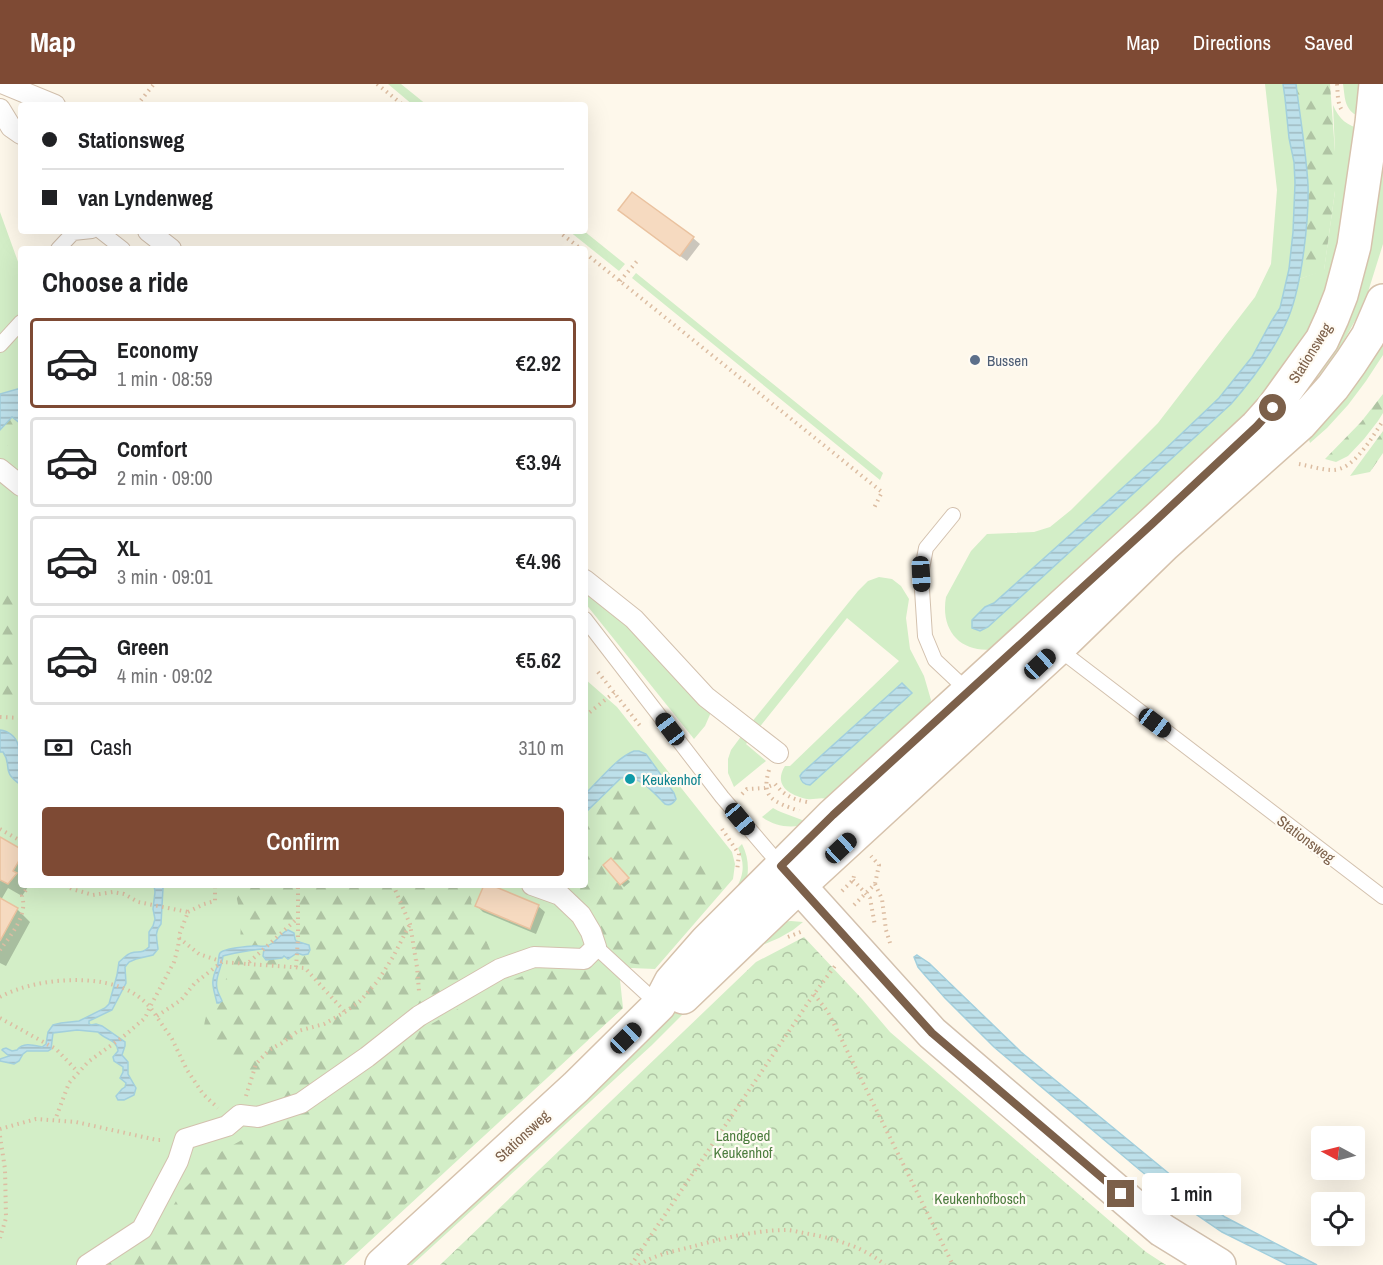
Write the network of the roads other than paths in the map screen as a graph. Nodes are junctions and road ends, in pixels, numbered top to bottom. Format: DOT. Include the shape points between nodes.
graph roads {
  1 [pos="4,84"];
  2 [pos="1376,84"];
  3 [pos="48,102"];
  4 [pos="0,109"];
  5 [pos="18,132"];
  6 [pos="72,234"];
  7 [pos="104,234"];
  8 [pos="152,234"];
  9 [pos="61,246"];
  10 [pos="119,246"];
  11 [pos="167,246"];
  12 [pos="1383,301"];
  13 [pos="18,325"];
  14 [pos="0,345"];
  15 [pos="0,469"];
  16 [pos="18,484"];
  17 [pos="953,515"];
  18 [pos="588,582"];
  19 [pos="588,623"];
  20 [pos="1048,638"];
  21 [pos="978,702"];
  22 [pos="778,753"];
  23 [pos="790,876"];
  24 [pos="540,888"];
  25 [pos="1383,897"];
  26 [pos="597,947"];
  27 [pos="659,1005"];
  28 [pos="87,1265"];
  29 [pos="382,1265"];
  30 [pos="1219,1265"];
  1 -- 3 [label="street"];
  2 -- 20 [label="main road, Stationsweg" via="1354,246 1341,295 1322,340 1257,426"];
  4 -- 5 [label="street"];
  6 -- 9 [label="lane"];
  7 -- 10 [label="lane"];
  8 -- 11 [label="street"];
  12 -- 20 [label="main road, Stationsweg" via="1351,362 1300,424 1164,545"];
  13 -- 14 [label="lane"];
  15 -- 16 [label="street"];
  17 -- 21 [label="lane" via="926,548 921,574 925,636 935,660"];
  18 -- 22 [label="street" via="634,619 706,697"];
  19 -- 23 [label="lane" via="728,805"];
  20 -- 21 [label="main road, Stationsweg"];
  20 -- 25 [label="lane, Stationsweg"];
  21 -- 23 [label="main road, Stationsweg" via="833,815"];
  23 -- 27 [label="main road, Stationsweg" via="707,940 671,981"];
  23 -- 30 [label="main road" via="932,1033 1162,1230"];
  24 -- 26 [label="street" via="560,895 581,915"];
  26 -- 27 [label="lane"];
  26 -- 28 [label="street" via="584,959 534,957 500,969 419,1016 302,1103 258,1117 240,1115 227,1126 185,1139 178,1161 142,1229"];
  27 -- 29 [label="main road, Stationsweg"];
}
